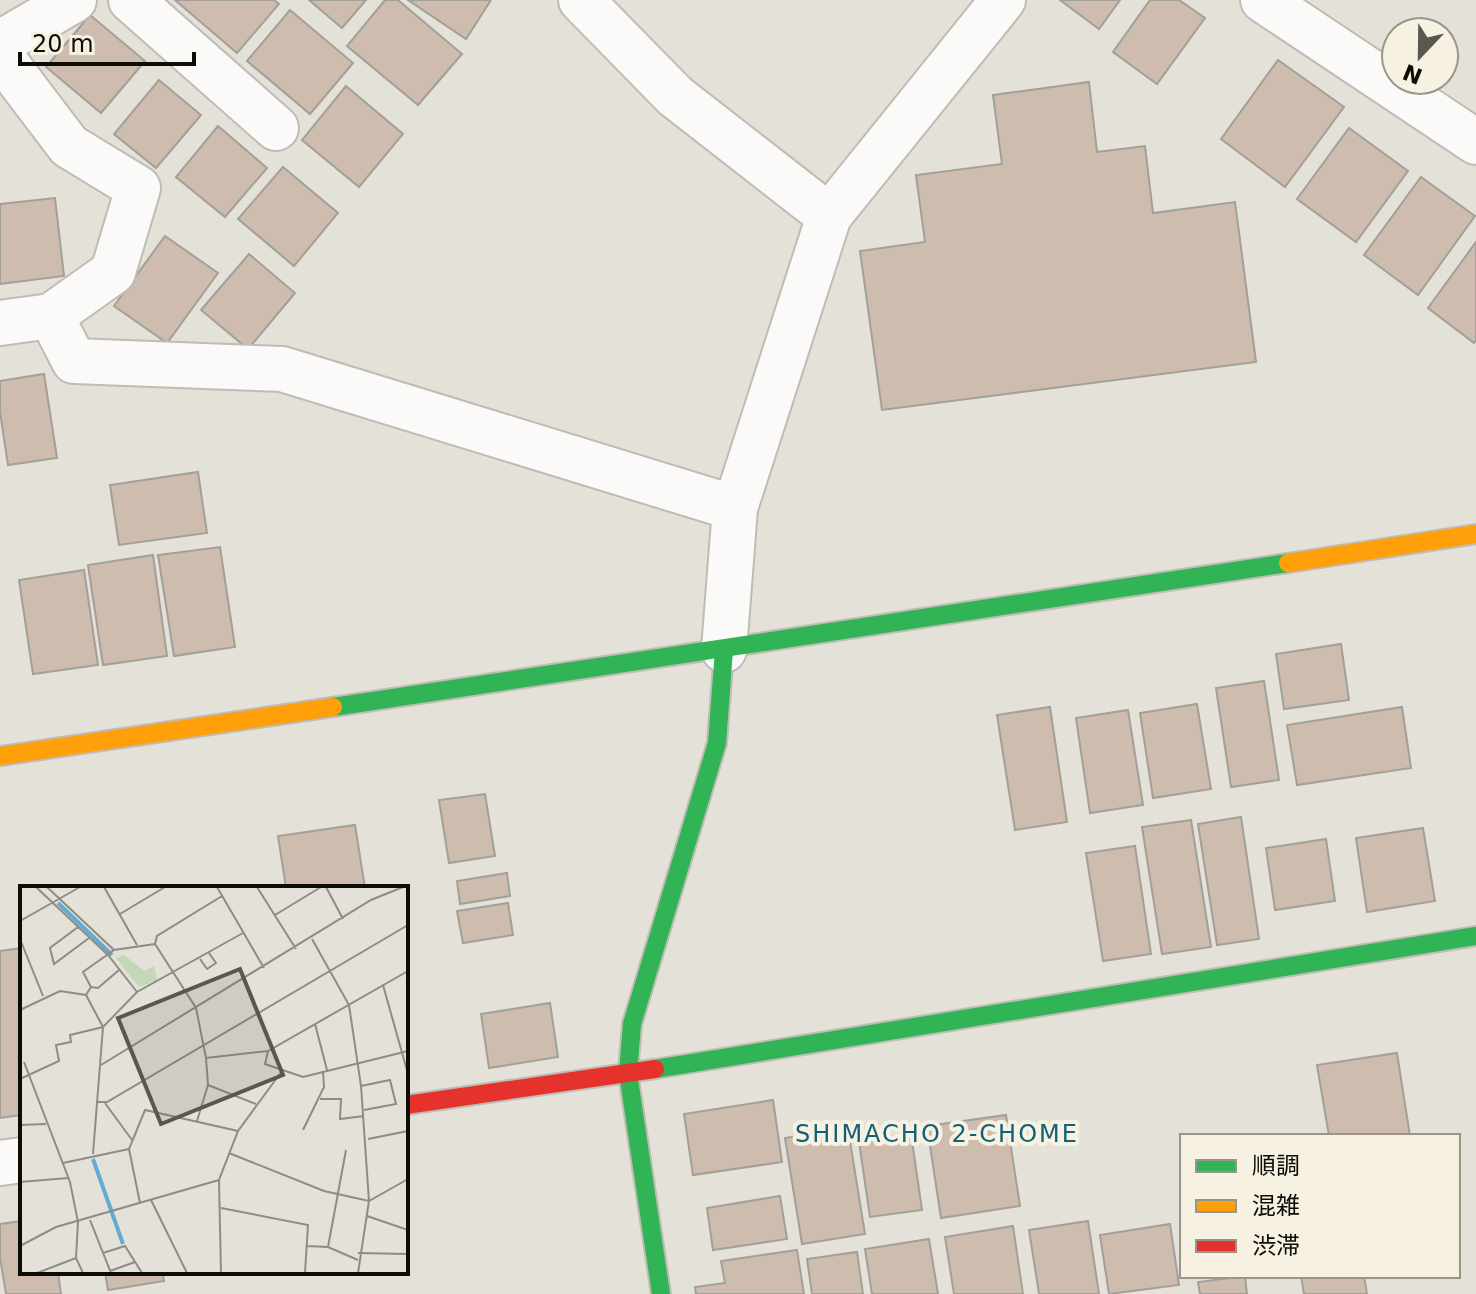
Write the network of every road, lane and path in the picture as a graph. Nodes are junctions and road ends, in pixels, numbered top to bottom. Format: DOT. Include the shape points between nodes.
graph roads {
  1 [pos="74,0"];
  2 [pos="131,0"];
  3 [pos="581,0"];
  4 [pos="1003,0"];
  5 [pos="1263,0"];
  6 [pos="0,43"];
  7 [pos="0,55"];
  8 [pos="276,128"];
  9 [pos="1476,142"];
  10 [pos="829,216"];
  11 [pos="51,316"];
  12 [pos="0,323"];
  13 [pos="735,508"];
  14 [pos="1476,534"];
  15 [pos="724,650"];
  16 [pos="0,756"];
  17 [pos="1476,936"];
  18 [pos="628,1073"];
  19 [pos="408,1105"];
  20 [pos="20,1160"];
  21 [pos="0,1163"];
  22 [pos="661,1294"];
  1 -- 6 [label="street"];
  2 -- 8 [label="street"];
  3 -- 10 [label="street" via="675,96"];
  4 -- 10 [label="street"];
  5 -- 9 [label="street"];
  7 -- 11 [label="street" via="69,146 138,188 113,272"];
  10 -- 13 [label="street"];
  11 -- 12 [label="street"];
  11 -- 13 [label="street" via="74,361 282,369"];
  13 -- 15 [label="street"];
  14 -- 15 [label="street"];
  15 -- 16 [label="street"];
  15 -- 18 [label="street" via="717,743 632,1024"];
  17 -- 18 [label="street"];
  18 -- 19 [label="street"];
  18 -- 22 [label="street"];
  20 -- 21 [label="street"];
}
